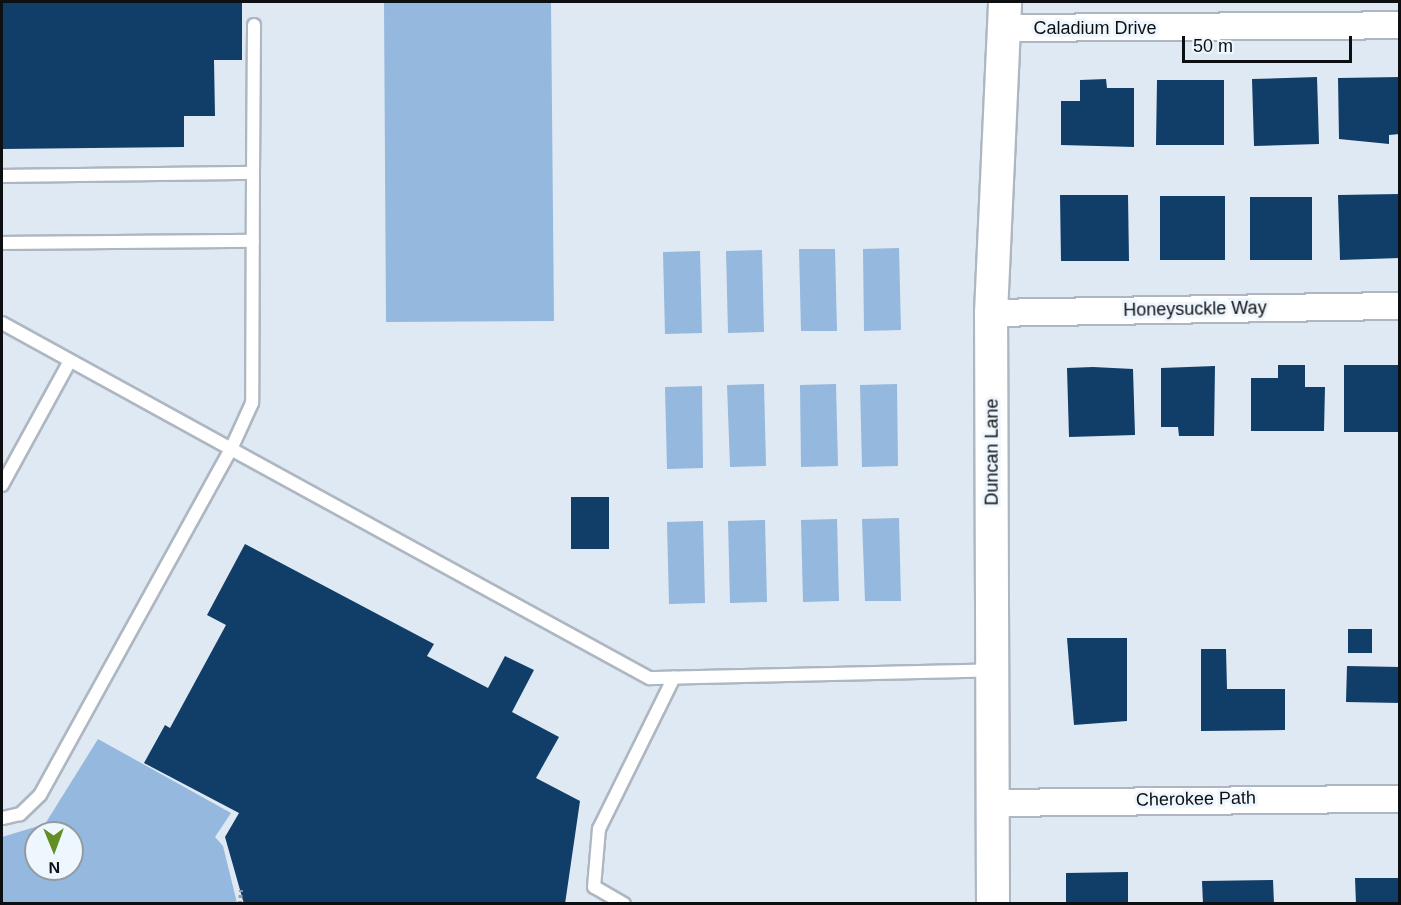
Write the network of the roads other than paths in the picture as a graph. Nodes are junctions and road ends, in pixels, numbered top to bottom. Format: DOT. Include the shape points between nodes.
graph roads {
  1 [pos="1006,15"];
  2 [pos="254,25"];
  3 [pos="1400,25"];
  4 [pos="253,173"];
  5 [pos="2,177"];
  6 [pos="253,241"];
  7 [pos="2,243"];
  8 [pos="1400,306"];
  9 [pos="991,313"];
  10 [pos="2,323"];
  11 [pos="70,361"];
  12 [pos="231,449"];
  13 [pos="2,485"];
  14 [pos="992,670"];
  15 [pos="674,677"];
  16 [pos="1400,799"];
  17 [pos="993,803"];
  18 [pos="2,818"];
  19 [pos="624,903"];
  20 [pos="993,903"];
  1 -- 3 [label="street, Caladium Drive"];
  1 -- 9 [label="street, Duncan Lane"];
  2 -- 4 [label="lane"];
  4 -- 5 [label="lane"];
  4 -- 6 [label="lane"];
  6 -- 7 [label="lane"];
  6 -- 12 [label="lane" via="252,403"];
  8 -- 9 [label="street, Honeysuckle Way"];
  9 -- 14 [label="street, Duncan Lane"];
  10 -- 11 [label="lane"];
  11 -- 12 [label="lane"];
  11 -- 13 [label="lane"];
  12 -- 15 [label="lane" via="650,678"];
  12 -- 18 [label="lane" via="40,795 20,814"];
  14 -- 15 [label="lane"];
  14 -- 17 [label="street, Duncan Lane"];
  15 -- 19 [label="lane" via="599,829 594,887"];
  16 -- 17 [label="street, Cherokee Path"];
  17 -- 20 [label="street, Duncan Lane"];
}
